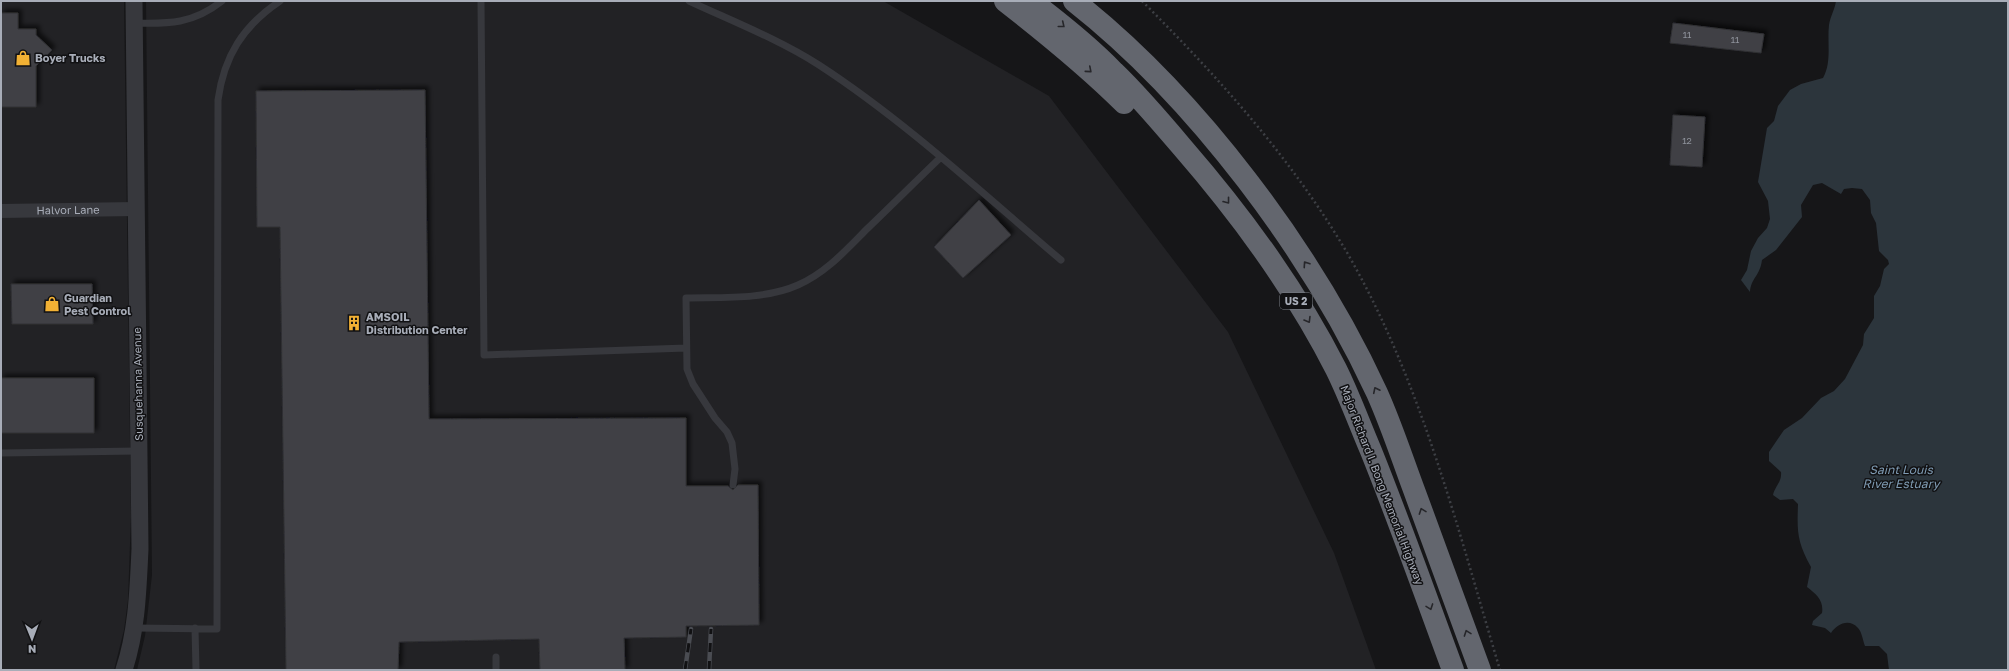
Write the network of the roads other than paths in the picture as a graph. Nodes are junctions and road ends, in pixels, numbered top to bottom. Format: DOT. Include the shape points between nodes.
graph roads {
  1 [pos="134,1"];
  2 [pos="222,1"];
  3 [pos="280,1"];
  4 [pos="481,1"];
  5 [pos="689,1"];
  6 [pos="1004,1"];
  7 [pos="1031,1"];
  8 [pos="1074,1"];
  9 [pos="134,24"];
  10 [pos="940,158"];
  11 [pos="1206,175"];
  12 [pos="136,209"];
  13 [pos="1,211"];
  14 [pos="1061,260"];
  15 [pos="686,348"];
  16 [pos="138,451"];
  17 [pos="1,453"];
  18 [pos="733,485"];
  19 [pos="135,628"];
  20 [pos="196,628"];
  21 [pos="496,657"];
  22 [pos="124,670"];
  23 [pos="196,670"];
  24 [pos="496,670"];
  25 [pos="1453,670"];
  26 [pos="1480,670"];
  1 -- 9 [label="street, Susquehanna Avenue"];
  2 -- 9 [label="lane" via="210,11 182,21 170,24"];
  3 -- 20 [label="lane" via="266,10 240,38 228,57 220,85 217,146 217,628"];
  4 -- 15 [label="lane" via="484,355"];
  5 -- 10 [label="lane" via="773,40 817,64 884,112"];
  6 -- 11 [label="highway, one-way" via="1052,38 1147,126"];
  7 -- 11 [label="highway, Major Richard I. Bong Memorial Highway / US 2, one-way" via="1065,27 1114,71"];
  26 -- 8 [label="highway, US 2, one-way" via="1378,394 1308,268 1255,193 1177,97"];
  9 -- 12 [label="street, Susquehanna Avenue"];
  10 -- 14 [label="lane"];
  10 -- 15 [label="lane" via="836,259 816,275 796,286 765,294 686,298"];
  11 -- 25 [label="highway, Major Richard I. Bong Memorial Highway / US 2, one-way" via="1285,282 1336,369 1383,481"];
  12 -- 13 [label="street, Halvor Lane"];
  12 -- 16 [label="street, Susquehanna Avenue"];
  15 -- 18 [label="lane" via="687,369 693,384 732,443 735,455"];
  16 -- 17 [label="lane"];
  16 -- 19 [label="street, Susquehanna Avenue" via="140,549"];
  19 -- 20 [label="lane"];
  19 -- 22 [label="street, Susquehanna Avenue"];
  20 -- 23 [label="lane"];
  21 -- 24 [label="lane"];
}
